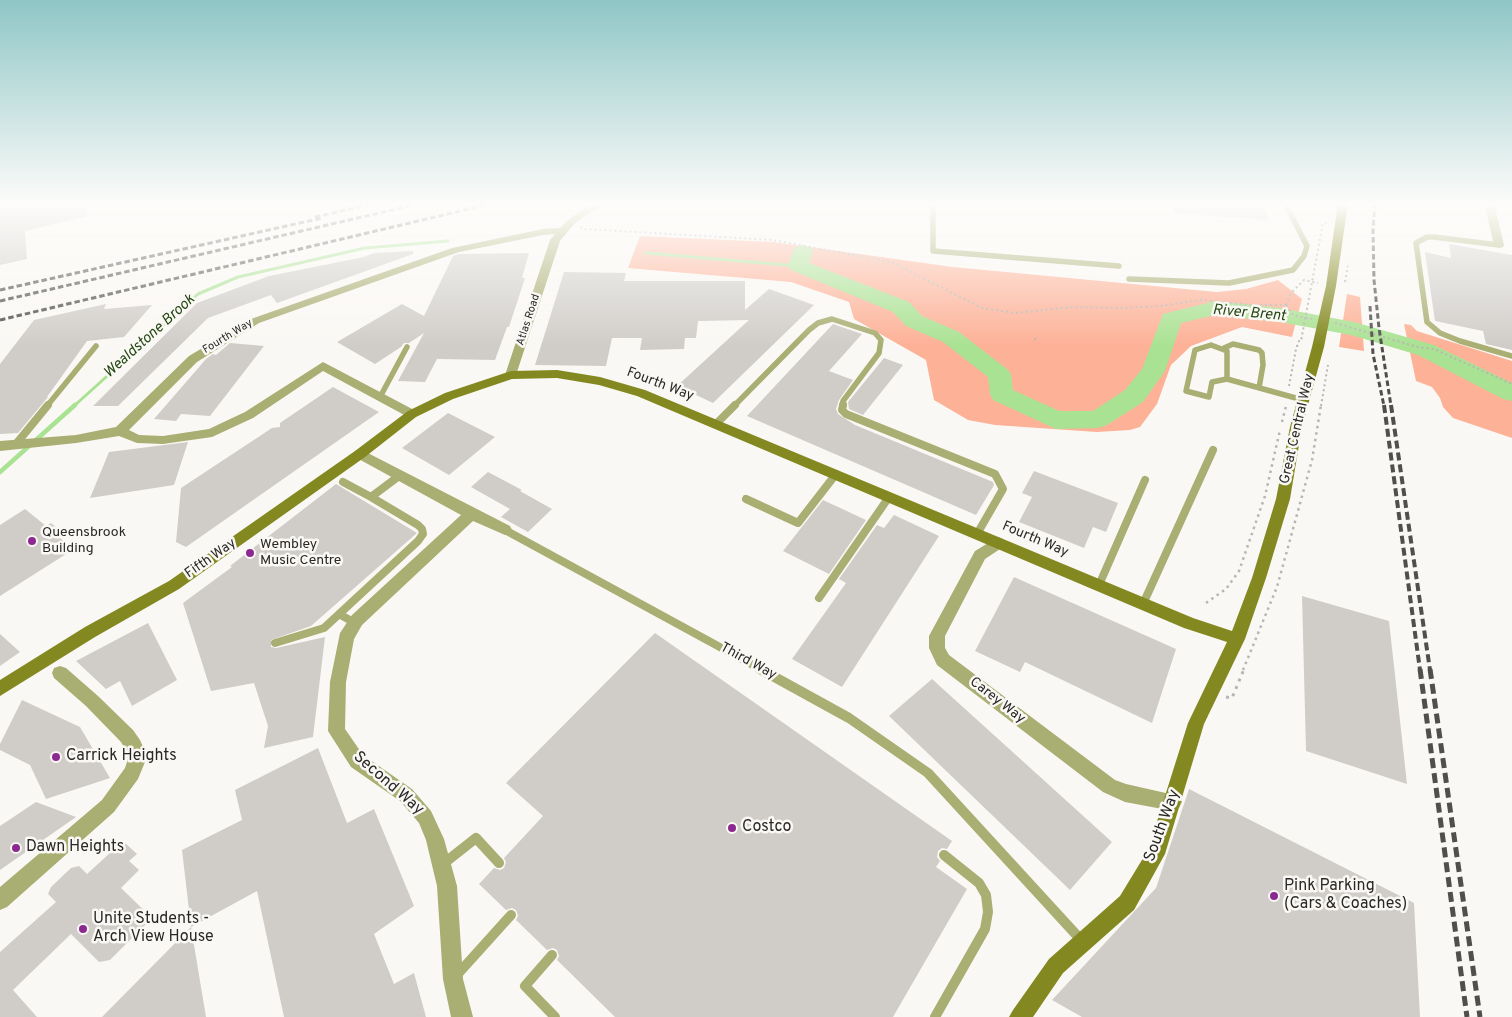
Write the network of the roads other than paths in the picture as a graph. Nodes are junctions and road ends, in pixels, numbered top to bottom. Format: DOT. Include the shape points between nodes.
graph roads {
  1 [pos="455,250"];
  2 [pos="552,250"];
  3 [pos="933,250"];
  4 [pos="1306,250"];
  5 [pos="1336,250"];
  6 [pos="1417,250"];
  7 [pos="1120,266"];
  8 [pos="1129,279"];
  9 [pos="96,346"];
  10 [pos="407,347"];
  11 [pos="1224,348"];
  12 [pos="1512,356"];
  13 [pos="511,375"];
  14 [pos="1227,379"];
  15 [pos="1260,388"];
  16 [pos="380,397"];
  17 [pos="1304,400"];
  18 [pos="412,414"];
  19 [pos="716,424"];
  20 [pos="120,431"];
  21 [pos="16,444"];
  22 [pos="0,446"];
  23 [pos="1213,450"];
  24 [pos="360,454"];
  25 [pos="836,474"];
  26 [pos="399,476"];
  27 [pos="1145,480"];
  28 [pos="343,482"];
  29 [pos="371,497"];
  30 [pos="889,497"];
  31 [pos="746,499"];
  32 [pos="471,514"];
  33 [pos="505,530"];
  34 [pos="977,534"];
  35 [pos="998,543"];
  36 [pos="1099,585"];
  37 [pos="819,598"];
  38 [pos="1143,604"];
  39 [pos="339,614"];
  40 [pos="355,623"];
  41 [pos="275,643"];
  42 [pos="1235,644"];
  43 [pos="60,673"];
  44 [pos="0,689"];
  45 [pos="1173,802"];
  46 [pos="944,855"];
  47 [pos="499,863"];
  48 [pos="442,866"];
  49 [pos="0,900"];
  50 [pos="511,915"];
  51 [pos="1082,941"];
  52 [pos="552,955"];
  53 [pos="453,979"];
  54 [pos="462,1017"];
  55 [pos="555,1017"];
  56 [pos="935,1017"];
  57 [pos="1020,1017"];
  1 -- 20 [label="street, Fourth Way" via="255,321 193,358"];
  2 -- 13 [label="street, Atlas Road"];
  3 -- 7 [label="lane"];
  4 -- 8 [label="lane" via="1293,270 1229,283"];
  5 -- 17 [label="main road, Great Central Way" via="1318,347"];
  6 -- 12 [label="lane" via="1427,322 1440,333"];
  9 -- 21 [label="lane"];
  10 -- 16 [label="lane"];
  11 -- 14 [label="lane" via="1228,355"];
  11 -- 14 [label="lane" via="1204,346 1195,350 1186,391 1209,397 1212,382"];
  11 -- 15 [label="lane" via="1233,344 1262,353"];
  13 -- 18 [label="main road, Fourth Way" via="449,396"];
  13 -- 19 [label="main road, Fourth Way" via="557,374 600,381 641,393"];
  14 -- 15 [label="lane"];
  15 -- 17 [label="lane"];
  16 -- 18 [label="street"];
  16 -- 20 [label="street" via="322,366 250,415 212,433 163,440 137,439"];
  17 -- 42 [label="main road, Great Central Way" via="1283,499"];
  18 -- 24 [label="main road, Fifth Way"];
  19 -- 25 [label="main road, Fourth Way"];
  19 -- 34 [label="lane" via="818,323 832,319 875,333 882,340 879,354 842,401 842,410 996,474 1003,490"];
  20 -- 21 [label="street"];
  21 -- 22 [label="street"];
  23 -- 38 [label="lane"];
  24 -- 26 [label="street, Third Way"];
  24 -- 44 [label="main road, Fifth Way" via="174,585 90,632"];
  25 -- 30 [label="main road, Fourth Way"];
  25 -- 31 [label="lane" via="798,523"];
  26 -- 29 [label="lane"];
  26 -- 32 [label="street, Third Way"];
  27 -- 36 [label="lane"];
  28 -- 29 [label="lane"];
  29 -- 39 [label="lane" via="418,524 423,534"];
  30 -- 34 [label="main road, Fourth Way"];
  30 -- 37 [label="lane"];
  32 -- 33 [label="street, Third Way"];
  32 -- 40 [label="street, Second Way"];
  33 -- 51 [label="lane, Third Way" via="849,718 928,773"];
  34 -- 35 [label="main road, Fourth Way"];
  35 -- 36 [label="main road, Fourth Way"];
  35 -- 45 [label="street, Carey Way" via="980,555 937,636 937,648 943,660 1109,786 1125,793"];
  36 -- 38 [label="main road, Fourth Way"];
  38 -- 42 [label="main road, Fourth Way"];
  39 -- 40 [label="lane"];
  39 -- 41 [label="lane" via="324,628"];
  40 -- 48 [label="street, Second Way" via="346,638 338,682 336,731 357,761 406,795 426,817"];
  42 -- 45 [label="main road, South Way" via="1196,723"];
  43 -- 49 [label="street" via="127,736 134,746 136,762 108,806"];
  45 -- 51 [label="main road, South Way" via="1156,854 1127,903"];
  46 -- 56 [label="lane" via="979,883 986,895 988,912 985,928"];
  47 -- 48 [label="lane" via="476,838"];
  48 -- 53 [label="street, Second Way"];
  50 -- 53 [label="lane"];
  51 -- 57 [label="main road, South Way" via="1056,966"];
  52 -- 55 [label="lane" via="525,986"];
  53 -- 54 [label="street, Second Way"];
}
